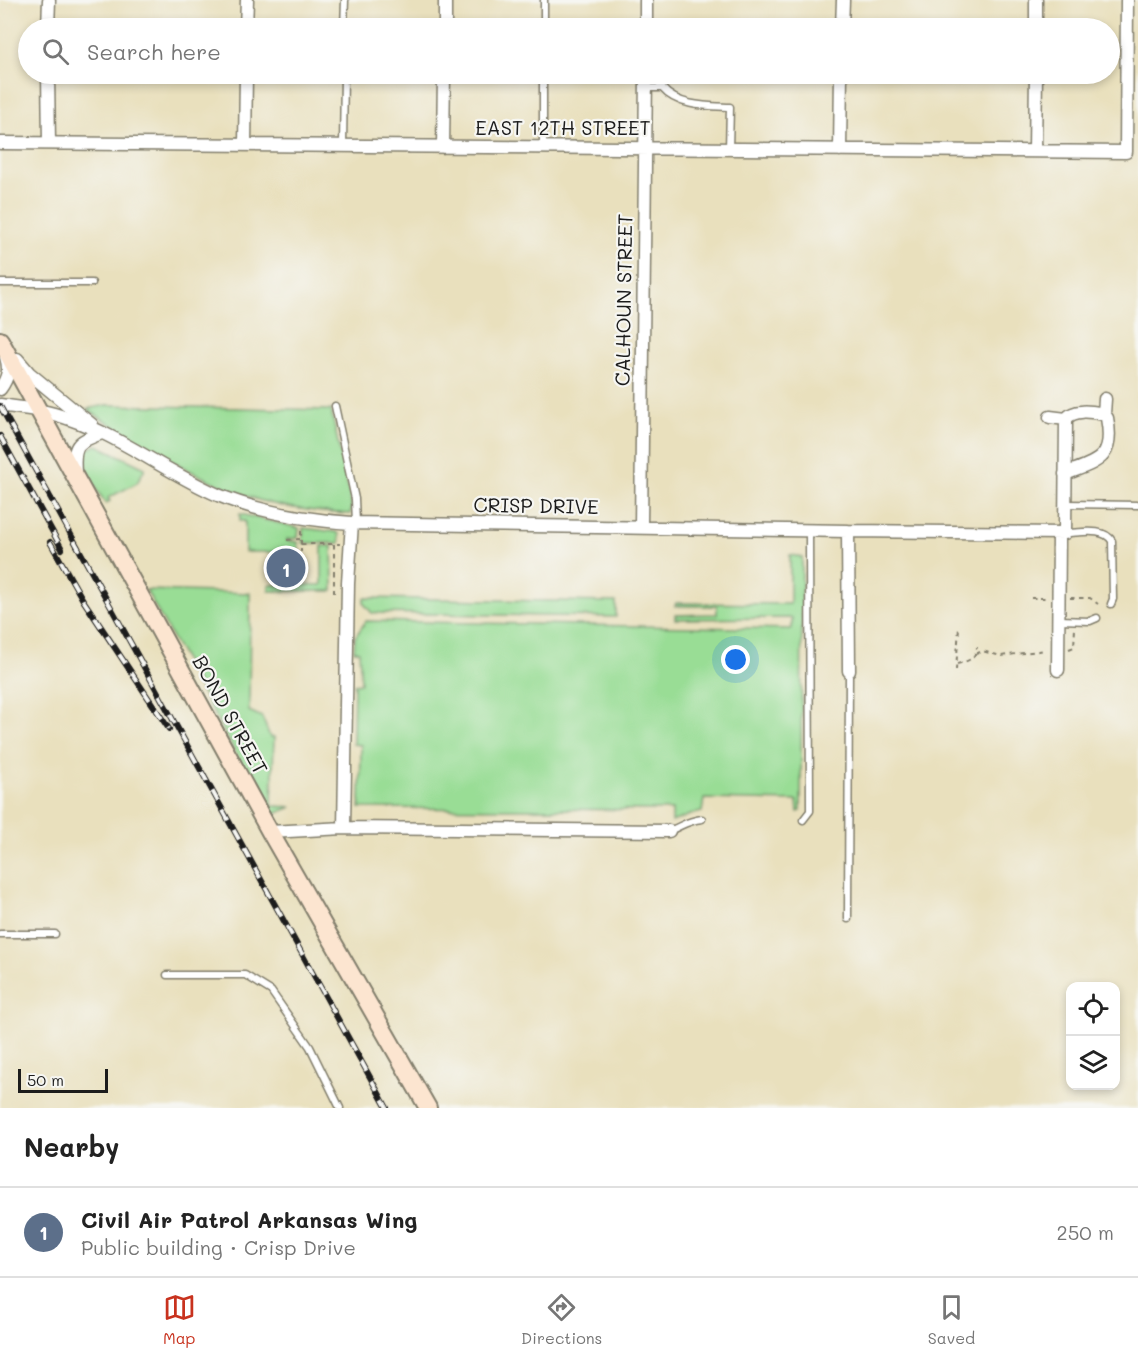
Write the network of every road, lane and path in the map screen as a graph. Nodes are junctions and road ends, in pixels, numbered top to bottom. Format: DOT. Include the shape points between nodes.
graph roads {
  1 [pos="49,0"];
  2 [pos="247,0"];
  3 [pos="345,0"];
  4 [pos="446,0"];
  5 [pos="544,0"];
  6 [pos="646,0"];
  7 [pos="843,0"];
  8 [pos="1036,0"];
  9 [pos="1127,0"];
  10 [pos="48,18"];
  11 [pos="246,18"];
  12 [pos="344,18"];
  13 [pos="445,18"];
  14 [pos="543,18"];
  15 [pos="646,18"];
  16 [pos="842,18"];
  17 [pos="1036,18"];
  18 [pos="48,84"];
  19 [pos="246,84"];
  20 [pos="344,84"];
  21 [pos="444,84"];
  22 [pos="543,84"];
  23 [pos="646,84"];
  24 [pos="662,84"];
  25 [pos="841,84"];
  26 [pos="1036,84"];
  27 [pos="646,88"];
  28 [pos="662,88"];
  29 [pos="0,143"];
  30 [pos="49,143"];
  31 [pos="245,145"];
  32 [pos="343,146"];
  33 [pos="443,147"];
  34 [pos="543,147"];
  35 [pos="645,148"];
  36 [pos="729,149"];
  37 [pos="840,150"];
  38 [pos="1035,151"];
  39 [pos="0,283"];
  40 [pos="92,283"];
  41 [pos="0,340"];
  42 [pos="0,389"];
  43 [pos="1105,399"];
  44 [pos="0,405"];
  45 [pos="335,406"];
  46 [pos="39,411"];
  47 [pos="1104,414"];
  48 [pos="1050,417"];
  49 [pos="1066,419"];
  50 [pos="102,433"];
  51 [pos="1065,474"];
  52 [pos="75,477"];
  53 [pos="1065,504"];
  54 [pos="1138,505"];
  55 [pos="354,523"];
  56 [pos="641,527"];
  57 [pos="301,528"];
  58 [pos="809,530"];
  59 [pos="848,531"];
  60 [pos="1062,533"];
  61 [pos="301,539"];
  62 [pos="287,540"];
  63 [pos="301,544"];
  64 [pos="334,544"];
  65 [pos="340,544"];
  66 [pos="301,552"];
  67 [pos="334,593"];
  68 [pos="1031,598"];
  69 [pos="1051,598"];
  70 [pos="1074,598"];
  71 [pos="1098,604"];
  72 [pos="1111,604"];
  73 [pos="1097,618"];
  74 [pos="1059,620"];
  75 [pos="959,627"];
  76 [pos="1075,627"];
  77 [pos="977,646"];
  78 [pos="1052,650"];
  79 [pos="1064,650"];
  80 [pos="976,654"];
  81 [pos="957,664"];
  82 [pos="956,670"];
  83 [pos="1058,670"];
  84 [pos="849,671"];
  85 [pos="702,819"];
  86 [pos="803,820"];
  87 [pos="344,828"];
  88 [pos="270,831"];
  89 [pos="669,831"];
  90 [pos="848,920"];
  91 [pos="0,934"];
  92 [pos="56,934"];
  93 [pos="167,975"];
  94 [pos="340,1108"];
  95 [pos="428,1108"];
  1 -- 10 [label="street"];
  2 -- 11 [label="street"];
  3 -- 12 [label="lane"];
  4 -- 13 [label="street"];
  5 -- 14 [label="lane"];
  6 -- 15 [label="street"];
  7 -- 16 [label="street"];
  8 -- 17 [label="street"];
  9 -- 38 [label="street, EAST 12TH STREET" via="1126,152"];
  18 -- 30 [label="street"];
  19 -- 31 [label="street"];
  20 -- 32 [label="lane"];
  21 -- 33 [label="street"];
  22 -- 34 [label="lane"];
  23 -- 27 [label="street, CALHOUN STREET"];
  24 -- 28 [label="lane"];
  25 -- 37 [label="street"];
  26 -- 38 [label="street"];
  27 -- 28 [label="lane"];
  27 -- 35 [label="street, CALHOUN STREET"];
  28 -- 36 [label="lane" via="668,95 686,102 730,107"];
  29 -- 30 [label="street, EAST 12TH STREET"];
  30 -- 31 [label="street, EAST 12TH STREET"];
  31 -- 32 [label="street, EAST 12TH STREET"];
  32 -- 33 [label="street, EAST 12TH STREET"];
  33 -- 34 [label="street, EAST 12TH STREET"];
  34 -- 35 [label="street, EAST 12TH STREET"];
  35 -- 36 [label="street, EAST 12TH STREET"];
  35 -- 56 [label="street, CALHOUN STREET"];
  36 -- 37 [label="street, EAST 12TH STREET"];
  37 -- 38 [label="street, EAST 12TH STREET"];
  39 -- 40 [label="lane"];
  41 -- 42 [label="street" via="9,372"];
  41 -- 46 [label="street, BOND STREET"];
  41 -- 50 [label="street, CRISP DRIVE" via="29,373"];
  43 -- 47 [label="street"];
  44 -- 46 [label="street, CRISP DRIVE"];
  45 -- 55 [label="lane" via="355,499"];
  46 -- 50 [label="street, CRISP DRIVE" via="54,413"];
  46 -- 52 [label="street, BOND STREET"];
  47 -- 49 [label="street" via="1076,412"];
  47 -- 51 [label="street" via="1110,442 1104,457"];
  48 -- 49 [label="street"];
  49 -- 51 [label="street"];
  50 -- 52 [label="street" via="77,444 73,455"];
  50 -- 55 [label="street, CRISP DRIVE" via="194,484 248,506 308,520"];
  51 -- 53 [label="street"];
  52 -- 88 [label="street, BOND STREET"];
  53 -- 54 [label="lane"];
  53 -- 60 [label="street"];
  55 -- 56 [label="street, CRISP DRIVE"];
  55 -- 87 [label="street" via="348,583"];
  56 -- 58 [label="street, CRISP DRIVE"];
  57 -- 61 [label="path"];
  58 -- 59 [label="street, CRISP DRIVE"];
  58 -- 86 [label="lane" via="810,812"];
  59 -- 60 [label="street, CRISP DRIVE"];
  59 -- 84 [label="street"];
  60 -- 72 [label="lane" via="1101,532 1110,537"];
  60 -- 74 [label="street"];
  61 -- 62 [label="path"];
  61 -- 63 [label="path"];
  63 -- 64 [label="path"];
  63 -- 66 [label="path"];
  64 -- 65 [label="path"];
  64 -- 67 [label="path"];
  68 -- 69 [label="path"];
  70 -- 71 [label="path" via="1090,598"];
  73 -- 74 [label="lane"];
  74 -- 83 [label="street"];
  75 -- 81 [label="path"];
  76 -- 79 [label="path" via="1074,647"];
  77 -- 80 [label="path"];
  78 -- 80 [label="path" via="1008,656 982,651"];
  80 -- 81 [label="path"];
  81 -- 82 [label="path"];
  84 -- 90 [label="lane"];
  85 -- 89 [label="lane"];
  87 -- 88 [label="street"];
  87 -- 89 [label="street"];
  88 -- 95 [label="street, BOND STREET"];
  91 -- 92 [label="lane"];
  93 -- 94 [label="lane" via="245,975 271,991 310,1047"];
}
